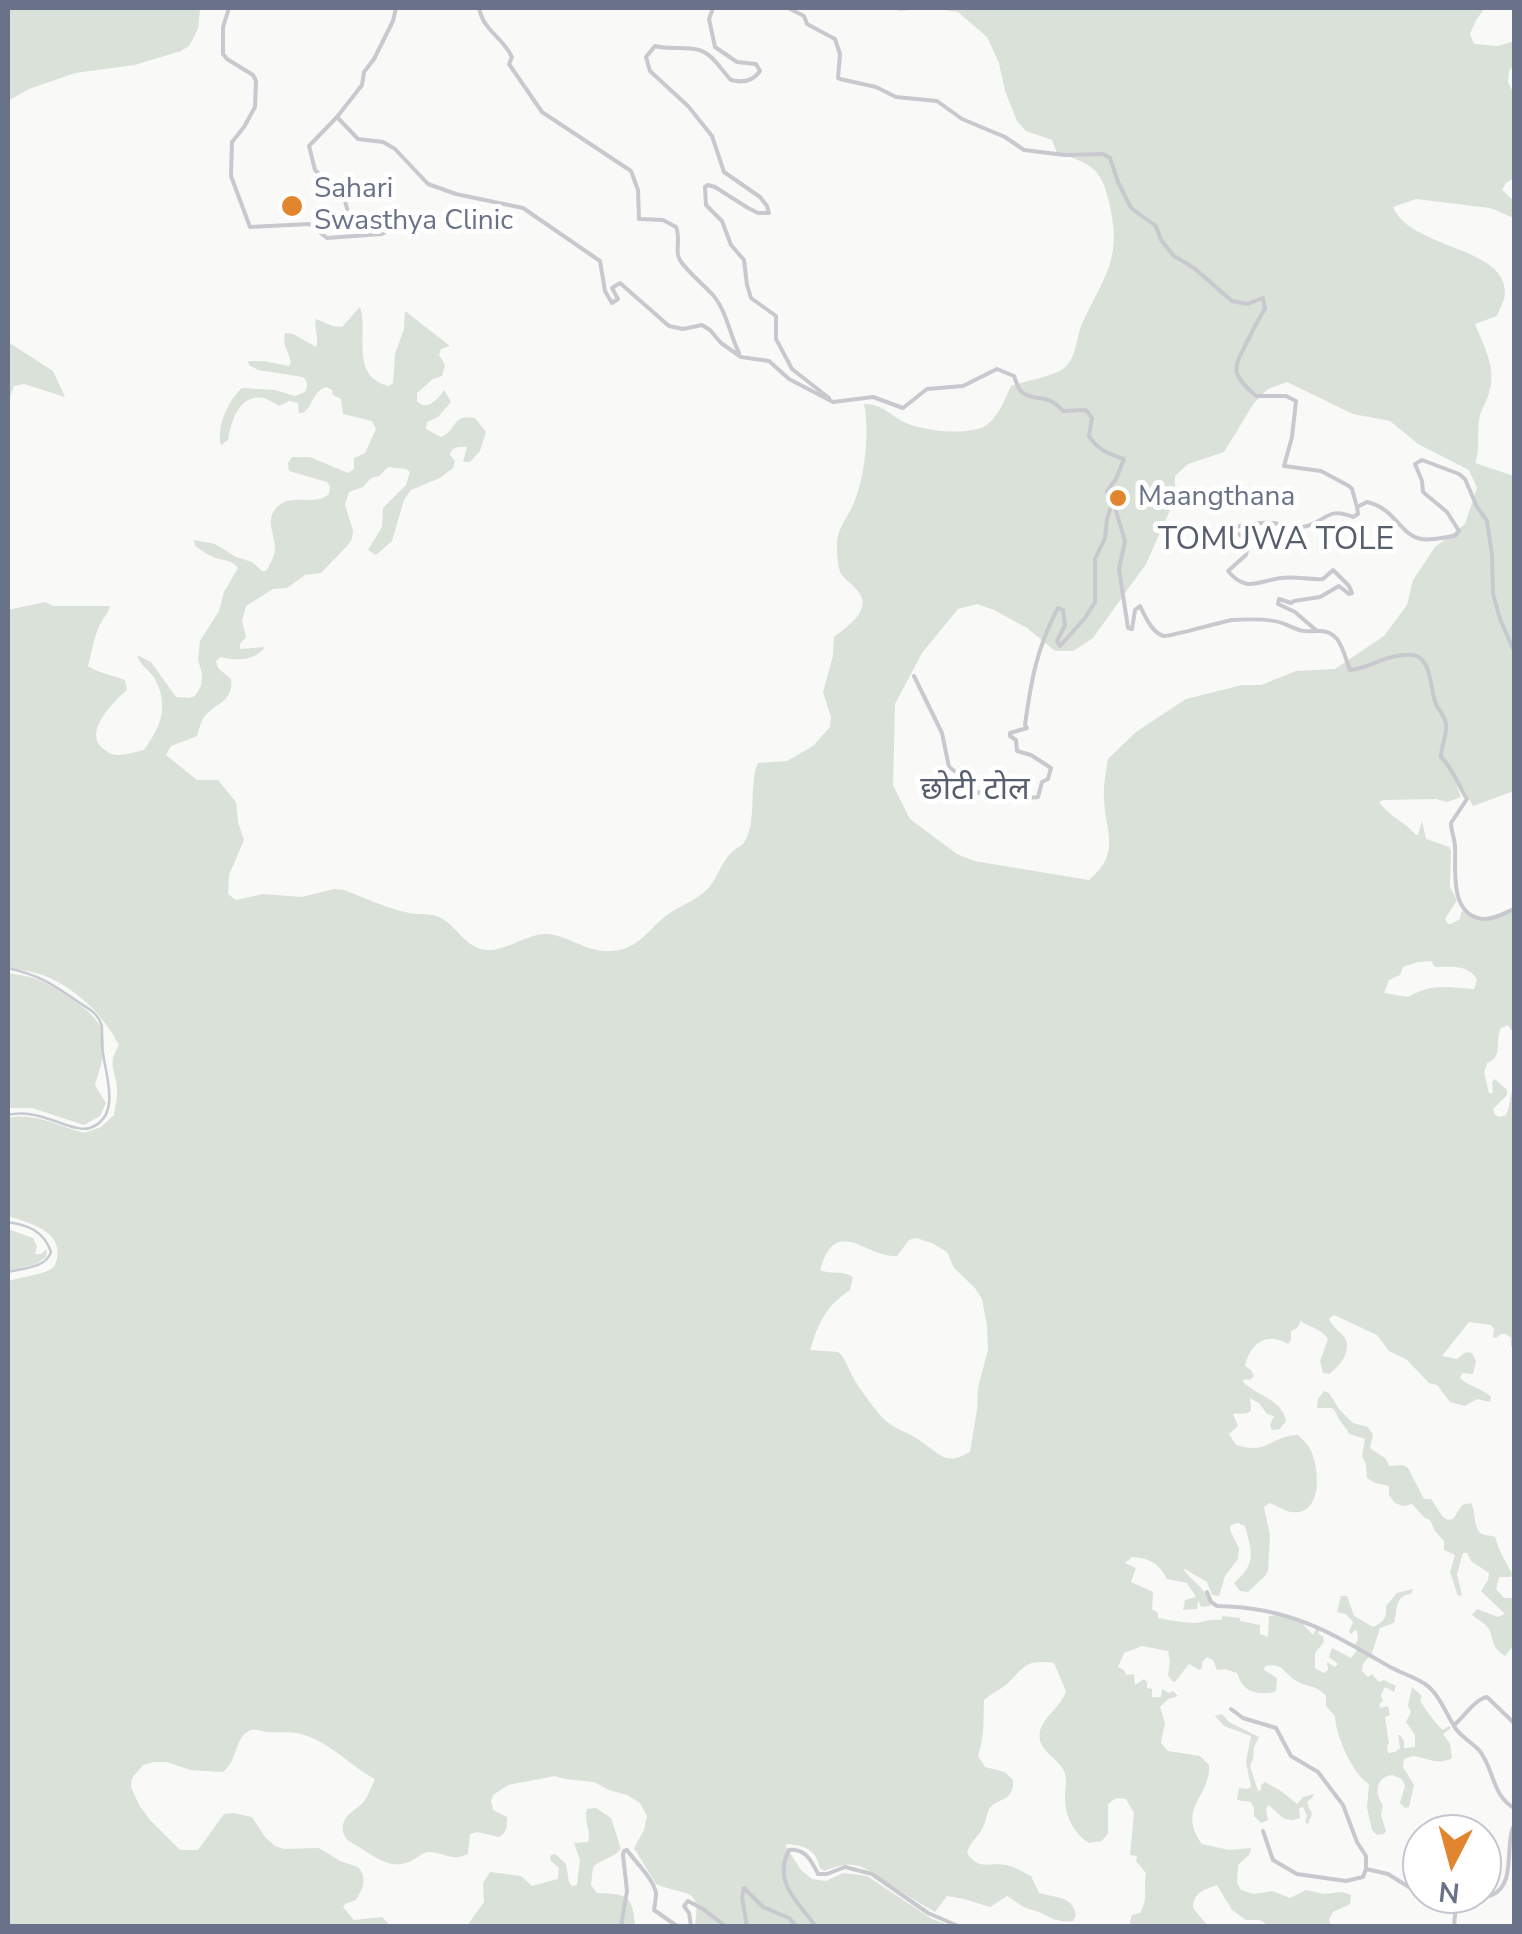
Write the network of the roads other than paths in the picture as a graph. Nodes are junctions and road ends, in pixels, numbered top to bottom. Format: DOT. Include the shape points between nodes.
graph roads {
  1 [pos="228,8"];
  2 [pos="396,8"];
  3 [pos="479,8"];
  4 [pos="712,8"];
  5 [pos="788,8"];
  6 [pos="337,117"];
  7 [pos="742,357"];
  8 [pos="833,402"];
  9 [pos="1113,501"];
  10 [pos="1357,506"];
  11 [pos="1317,631"];
  12 [pos="1514,652"];
  13 [pos="914,676"];
  14 [pos="1514,910"];
  15 [pos="1207,1592"];
  16 [pos="1231,1709"];
  17 [pos="1514,1723"];
  18 [pos="1454,1725"];
  19 [pos="1514,1808"];
  20 [pos="1514,1825"];
  21 [pos="1263,1831"];
  22 [pos="1366,1869"];
  23 [pos="1402,1883"];
  24 [pos="1502,1885"];
  25 [pos="620,1926"];
  26 [pos="677,1926"];
  27 [pos="691,1926"];
  28 [pos="726,1926"];
  29 [pos="747,1926"];
  30 [pos="796,1926"];
  31 [pos="814,1926"];
  32 [pos="958,1926"];
  1 -- 6 [label="street" via="223,54 256,78 254,107 232,142 230,176 250,228 309,224 327,238 387,232 350,220 344,197 315,170 310,146"];
  2 -- 6 [label="street" via="362,85"];
  3 -- 7 [label="street" via="542,112 631,171 639,219 676,227 680,262 711,293"];
  4 -- 8 [label="street" via="716,47 737,62 756,64 755,77 730,80 700,50 655,46 647,64 712,136 724,172 767,206 769,213 758,213 715,187 704,188 706,206 744,260 751,298 776,316 776,338 792,369"];
  5 -- 10 [label="street" via="835,39 840,80 937,101 1024,150 1110,158 1131,208 1156,226 1174,256 1232,301 1264,298 1266,309 1236,360 1238,376 1256,396 1296,401 1284,466 1321,471 1350,486"];
  6 -- 7 [label="street" via="358,139 396,150 428,184 524,208 600,261 612,303 618,298 612,288 620,283 669,326 702,325"];
  7 -- 8 [label="street" via="769,360"];
  8 -- 9 [label="street" via="874,397 903,408 928,389 963,386 997,369 1014,376 1020,391 1053,400 1063,412 1086,410 1095,446 1124,459 1107,491"];
  9 -- 11 [label="street" via="1124,541 1119,569 1128,628 1140,606 1162,636 1235,620"];
  9 -- 13 [label="street" via="1095,559 1094,602 1060,646 1065,625 1058,608 1043,635 1027,728 1010,733 1017,751 1051,768 1038,797 978,792 949,768 942,734"];
  10 -- 11 [label="street" via="1353,517 1332,513 1304,528 1271,522 1233,528 1249,542 1246,555 1228,571 1236,579 1323,579 1333,570 1350,586 1349,594 1339,586 1291,604 1280,599 1280,607"];
  10 -- 12 [label="street" via="1367,502 1388,510 1416,539 1454,536 1459,531 1423,492 1415,464 1430,461 1465,478 1487,521 1493,594"];
  11 -- 14 [label="street" via="1339,640 1350,670 1390,657 1422,660 1446,722 1441,757 1467,799 1451,823 1456,890 1467,910 1481,918"];
  15 -- 18 [label="street" via="1214,1606 1258,1608 1328,1631 1426,1684"];
  16 -- 22 [label="street" via="1276,1728 1292,1756 1318,1772 1342,1805"];
  17 -- 18 [label="street" via="1487,1697"];
  18 -- 19 [label="street" via="1484,1757 1499,1795"];
  20 -- 24 [label="street"];
  21 -- 22 [label="street" via="1274,1860 1297,1874 1346,1880"];
  22 -- 23 [label="street"];
  25 -- 26 [label="street" via="627,1850 656,1892 654,1910"];
  27 -- 28 [label="street" via="688,1901"];
  29 -- 30 [label="street" via="744,1888"];
  31 -- 32 [label="street" via="784,1883 789,1850 806,1854 818,1874 845,1867 872,1874 928,1914"];
}
